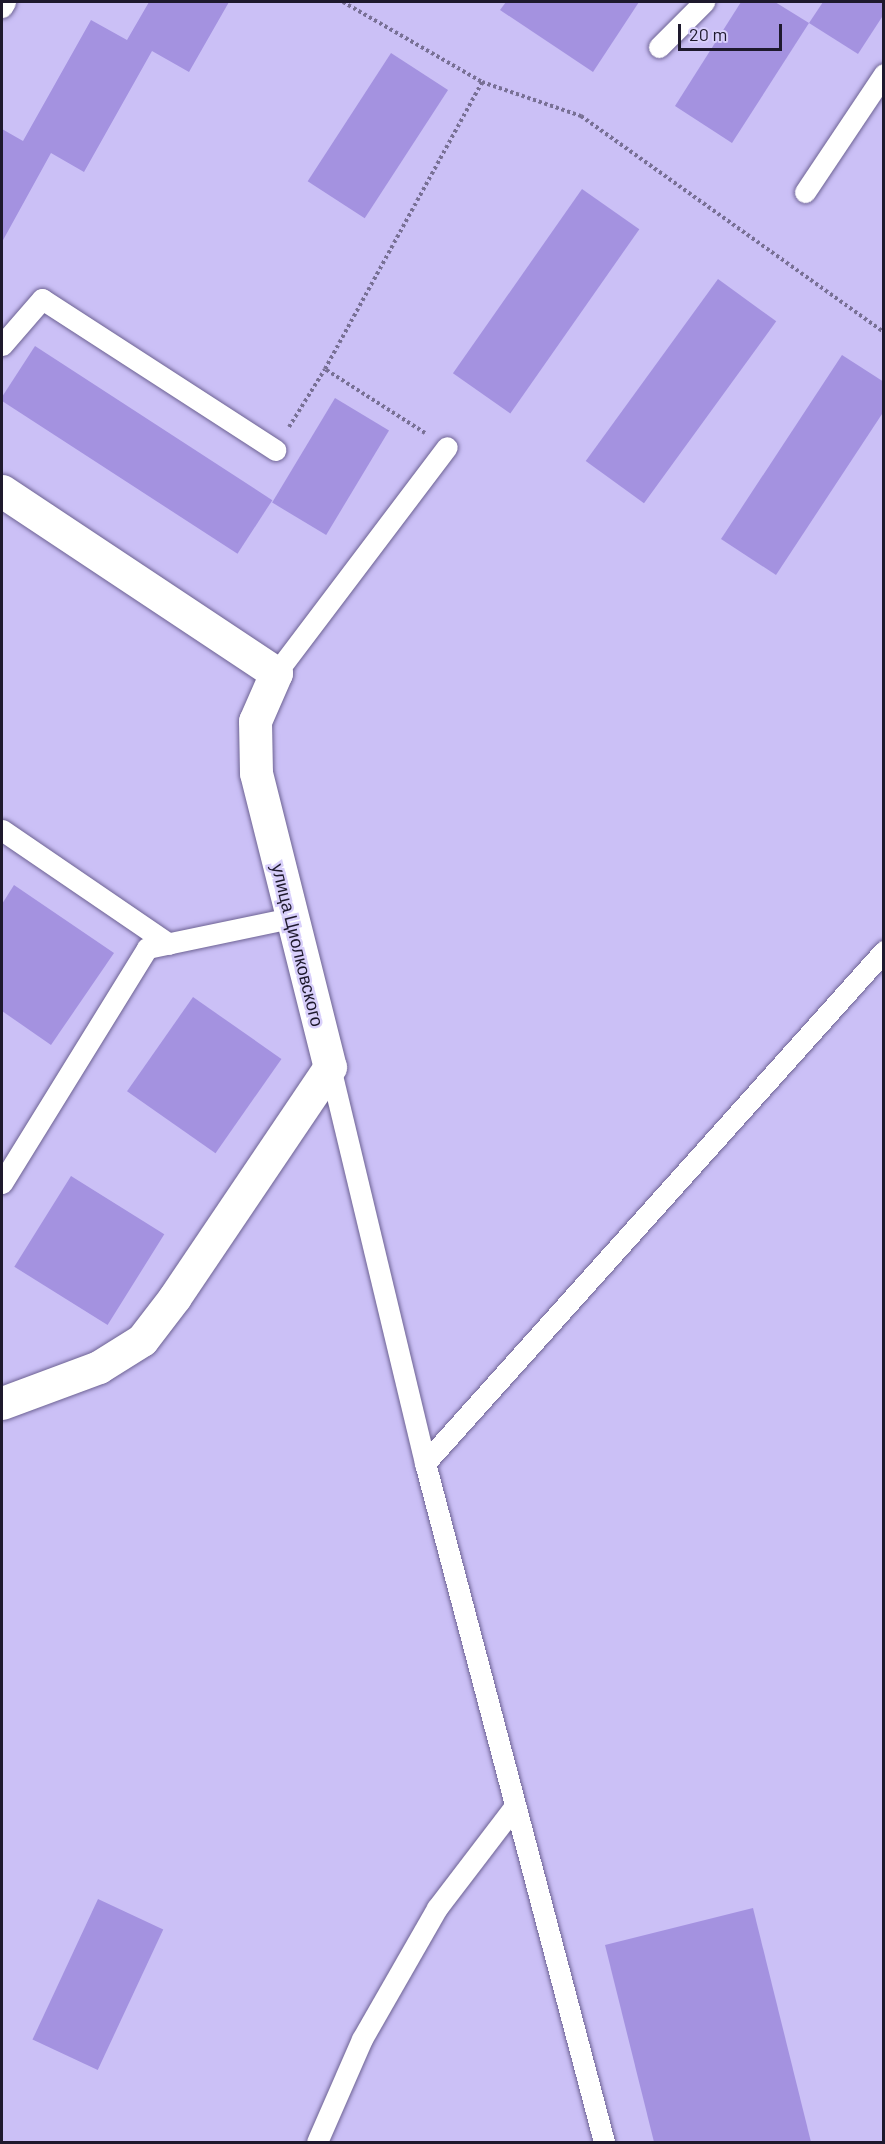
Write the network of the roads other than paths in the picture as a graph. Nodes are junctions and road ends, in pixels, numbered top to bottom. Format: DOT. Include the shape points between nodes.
graph roads {
  1 [pos="5,2"];
  2 [pos="704,2"];
  3 [pos="2,7"];
  4 [pos="660,47"];
  5 [pos="884,74"];
  6 [pos="805,192"];
  7 [pos="2,345"];
  8 [pos="447,447"];
  9 [pos="275,450"];
  10 [pos="2,490"];
  11 [pos="276,673"];
  12 [pos="2,830"];
  13 [pos="290,918"];
  14 [pos="169,944"];
  15 [pos="884,951"];
  16 [pos="330,1067"];
  17 [pos="2,1183"];
  18 [pos="2,1403"];
  19 [pos="425,1462"];
  20 [pos="515,1806"];
  21 [pos="317,2142"];
  22 [pos="604,2142"];
  1 -- 3 [label="lane"];
  2 -- 4 [label="lane"];
  5 -- 6 [label="lane"];
  7 -- 9 [label="lane" via="42,299"];
  8 -- 11 [label="lane"];
  10 -- 11 [label="street"];
  11 -- 13 [label="street, улица Циолковского" via="255,721 256,773"];
  12 -- 14 [label="lane"];
  13 -- 14 [label="lane"];
  13 -- 16 [label="street, улица Циолковского"];
  14 -- 17 [label="lane" via="147,948"];
  15 -- 19 [label="lane"];
  16 -- 18 [label="street" via="142,1340 99,1367"];
  16 -- 19 [label="lane"];
  19 -- 20 [label="lane"];
  20 -- 21 [label="lane" via="437,1908 362,2039"];
  20 -- 22 [label="lane"];
}
